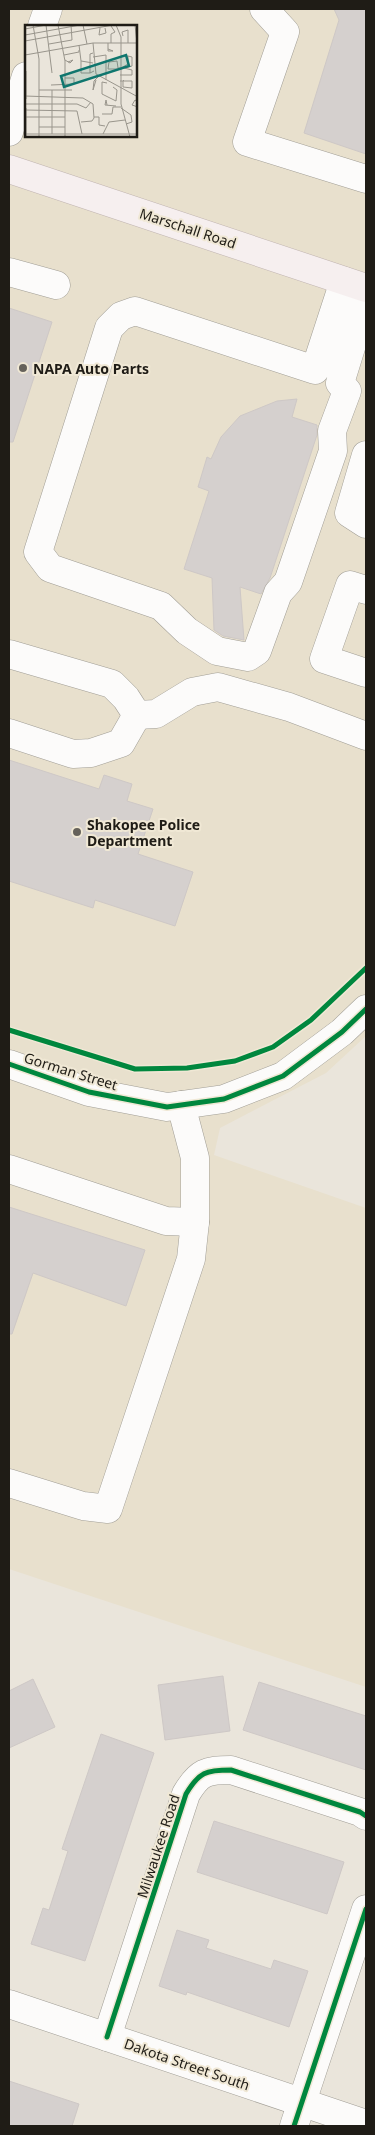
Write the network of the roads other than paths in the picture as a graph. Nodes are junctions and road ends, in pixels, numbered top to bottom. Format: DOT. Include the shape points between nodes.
graph roads {
  1 [pos="48,9"];
  2 [pos="264,9"];
  3 [pos="42,25"];
  4 [pos="25,79"];
  5 [pos="9,132"];
  6 [pos="9,169"];
  7 [pos="366,180"];
  8 [pos="9,272"];
  9 [pos="56,285"];
  10 [pos="361,287"];
  11 [pos="315,370"];
  12 [pos="351,389"];
  13 [pos="366,455"];
  14 [pos="366,524"];
  15 [pos="366,590"];
  16 [pos="9,654"];
  17 [pos="366,673"];
  18 [pos="137,715"];
  19 [pos="9,733"];
  20 [pos="366,736"];
  21 [pos="366,1009"];
  22 [pos="9,1064"];
  23 [pos="181,1105"];
  24 [pos="9,1170"];
  25 [pos="195,1222"];
  26 [pos="9,1483"];
  27 [pos="366,1816"];
  28 [pos="366,1908"];
  29 [pos="9,2004"];
  30 [pos="107,2037"];
  31 [pos="298,2115"];
  32 [pos="366,2124"];
  1 -- 3 [label="street"];
  2 -- 7 [label="street" via="285,32 247,142"];
  4 -- 5 [label="street"];
  6 -- 10 [label="main road, Marschall Road"];
  8 -- 9 [label="street"];
  10 -- 11 [label="street"];
  10 -- 12 [label="street"];
  11 -- 12 [label="street"];
  11 -- 12 [label="street" via="135,311 121,316 109,328 38,552 50,568 161,606 187,631 217,651 248,657 258,651 278,593 288,582 333,451 332,431"];
  13 -- 14 [label="street" via="349,513"];
  15 -- 17 [label="street" via="350,585 324,659"];
  16 -- 18 [label="street" via="112,684"];
  18 -- 19 [label="street" via="121,743 91,754 73,754"];
  18 -- 20 [label="street" via="156,714 192,692 218,687 289,707"];
  21 -- 23 [label="street, Gorman Street" via="342,1032 283,1076 224,1099"];
  22 -- 23 [label="street, Gorman Street" via="90,1092 166,1108"];
  23 -- 25 [label="street" via="195,1158"];
  24 -- 25 [label="street" via="166,1222"];
  25 -- 26 [label="street" via="192,1259 108,1509 82,1506"];
  27 -- 30 [label="street, Milwaukee Road" via="231,1770 212,1770 197,1777 186,1794"];
  28 -- 31 [label="street"];
  29 -- 30 [label="street, Dakota Street South"];
  30 -- 31 [label="street, Dakota Street South"];
  31 -- 32 [label="street, Dakota Street South"];
}
